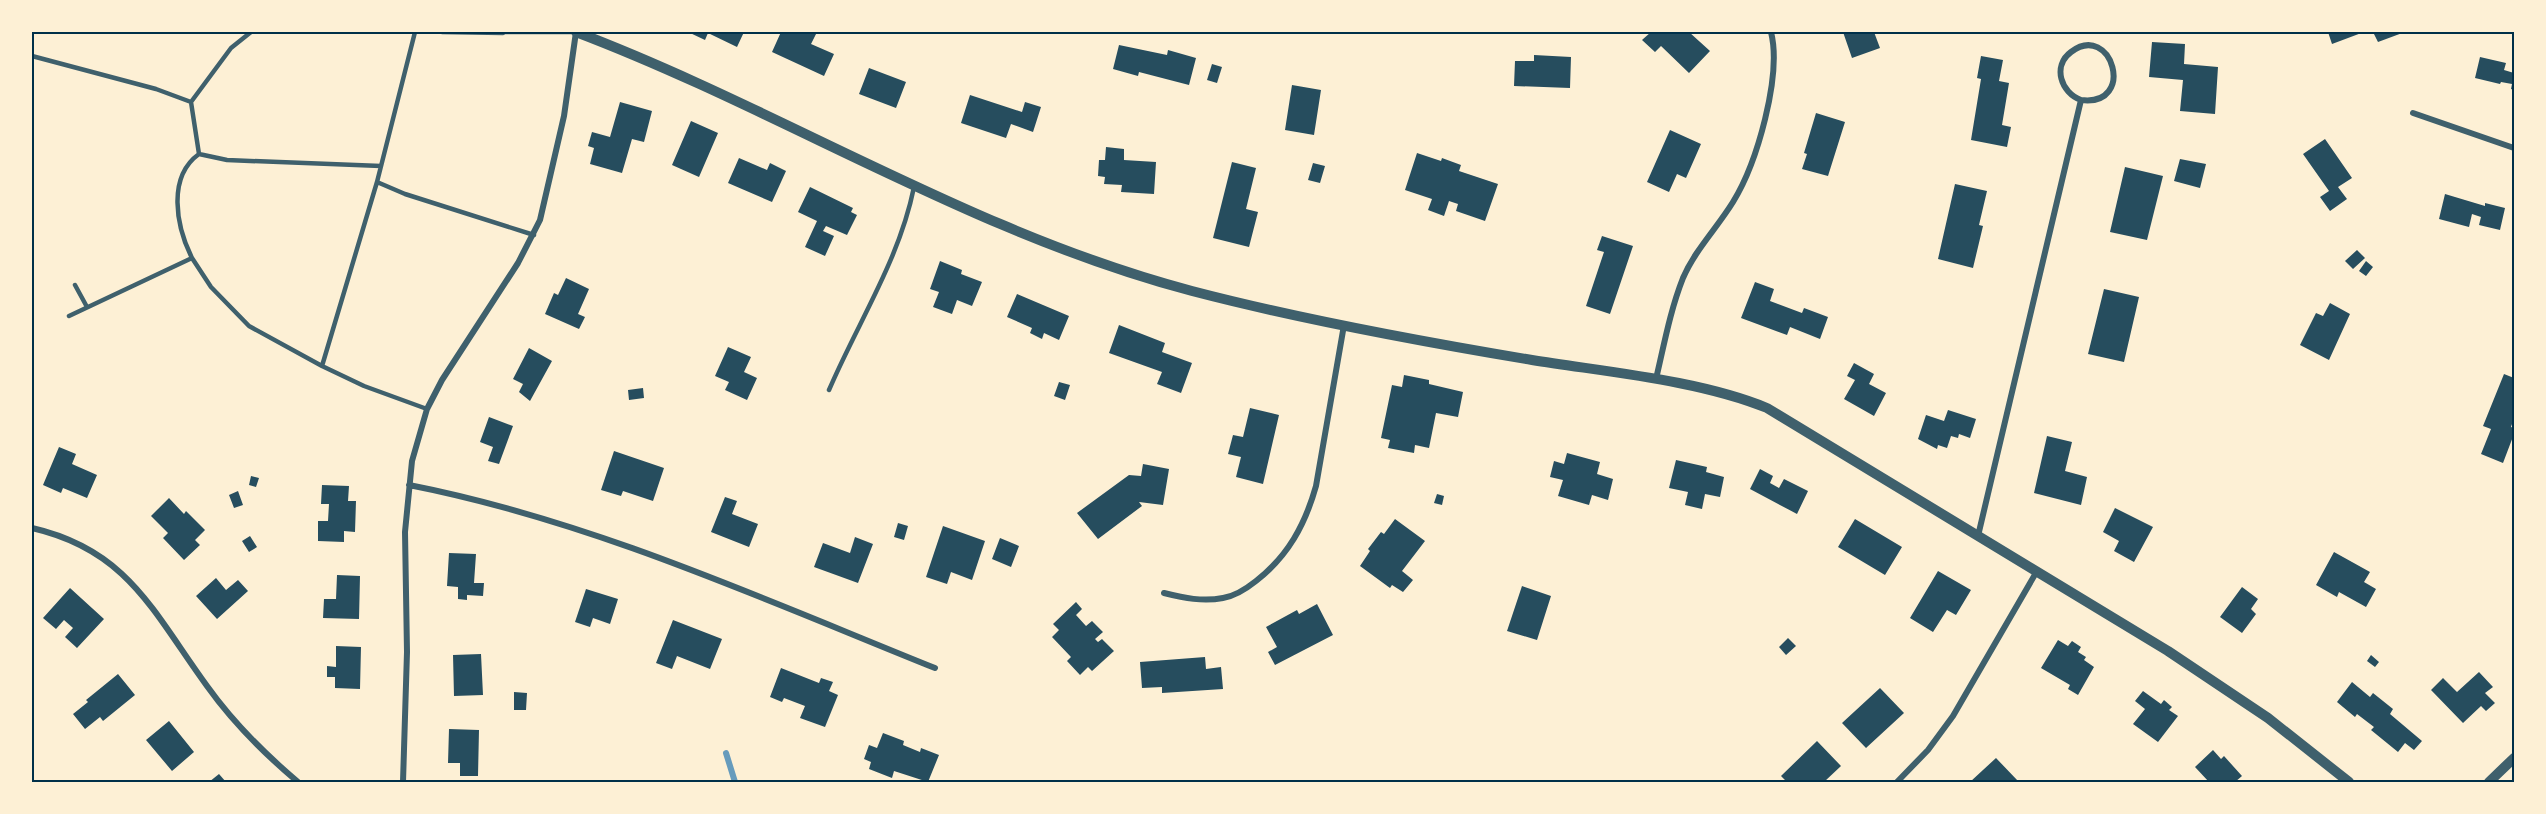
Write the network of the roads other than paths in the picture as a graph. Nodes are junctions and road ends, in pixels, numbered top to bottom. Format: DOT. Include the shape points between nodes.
graph roads {
  1 [pos="251,32"];
  2 [pos="415,32"];
  3 [pos="442,32"];
  4 [pos="504,32"];
  5 [pos="576,32"];
  6 [pos="1771,32"];
  7 [pos="32,56"];
  8 [pos="2082,100"];
  9 [pos="191,102"];
  10 [pos="2413,113"];
  11 [pos="2514,148"];
  12 [pos="199,154"];
  13 [pos="381,166"];
  14 [pos="377,182"];
  15 [pos="914,187"];
  16 [pos="534,235"];
  17 [pos="192,258"];
  18 [pos="75,285"];
  19 [pos="87,307"];
  20 [pos="69,316"];
  21 [pos="1344,325"];
  22 [pos="322,366"];
  23 [pos="1656,380"];
  24 [pos="829,390"];
  25 [pos="427,409"];
  26 [pos="409,485"];
  27 [pos="32,528"];
  28 [pos="1978,536"];
  29 [pos="2037,571"];
  30 [pos="1164,593"];
  31 [pos="935,668"];
  32 [pos="2514,758"];
  33 [pos="298,783"];
  34 [pos="403,783"];
  35 [pos="1897,783"];
  36 [pos="2349,783"];
  37 [pos="2489,783"];
  1 -- 9 [label="lane" via="231,48"];
  2 -- 13 [label="lane"];
  3 -- 4 [label="lane"];
  4 -- 5 [label="lane"];
  5 -- 15 [label="street" via="681,76"];
  5 -- 16 [label="street" via="552,174"];
  6 -- 23 [label="street" via="1774,75 1763,124 1735,199 1683,277"];
  7 -- 9 [label="lane"];
  8 -- 8 [label="street" via="2063,85 2061,67 2075,49 2099,48 2113,65 2113,82 2108,92 2098,98"];
  8 -- 28 [label="street"];
  9 -- 12 [label="lane"];
  10 -- 11 [label="street"];
  12 -- 13 [label="lane" via="226,160"];
  12 -- 17 [label="lane" via="186,167 178,192 179,220"];
  13 -- 14 [label="lane"];
  14 -- 16 [label="lane"];
  14 -- 22 [label="lane"];
  15 -- 21 [label="street" via="1043,243 1145,278"];
  15 -- 24 [label="lane" via="909,214 889,269"];
  16 -- 25 [label="street" via="456,356"];
  17 -- 19 [label="lane"];
  17 -- 22 [label="lane" via="211,287 249,326"];
  18 -- 19 [label="lane"];
  19 -- 20 [label="lane"];
  21 -- 23 [label="street"];
  21 -- 30 [label="street" via="1316,486 1295,538 1276,564 1231,596 1200,600"];
  22 -- 25 [label="lane"];
  23 -- 28 [label="street" via="1737,397 1767,408"];
  25 -- 26 [label="street"];
  26 -- 31 [label="street" via="476,500 650,553"];
  26 -- 34 [label="street" via="405,532"];
  27 -- 33 [label="street" via="78,542 127,578 208,688"];
  28 -- 29 [label="street"];
  29 -- 35 [label="street" via="1953,716"];
  29 -- 36 [label="street" via="2268,718"];
  32 -- 37 [label="street"];
}
